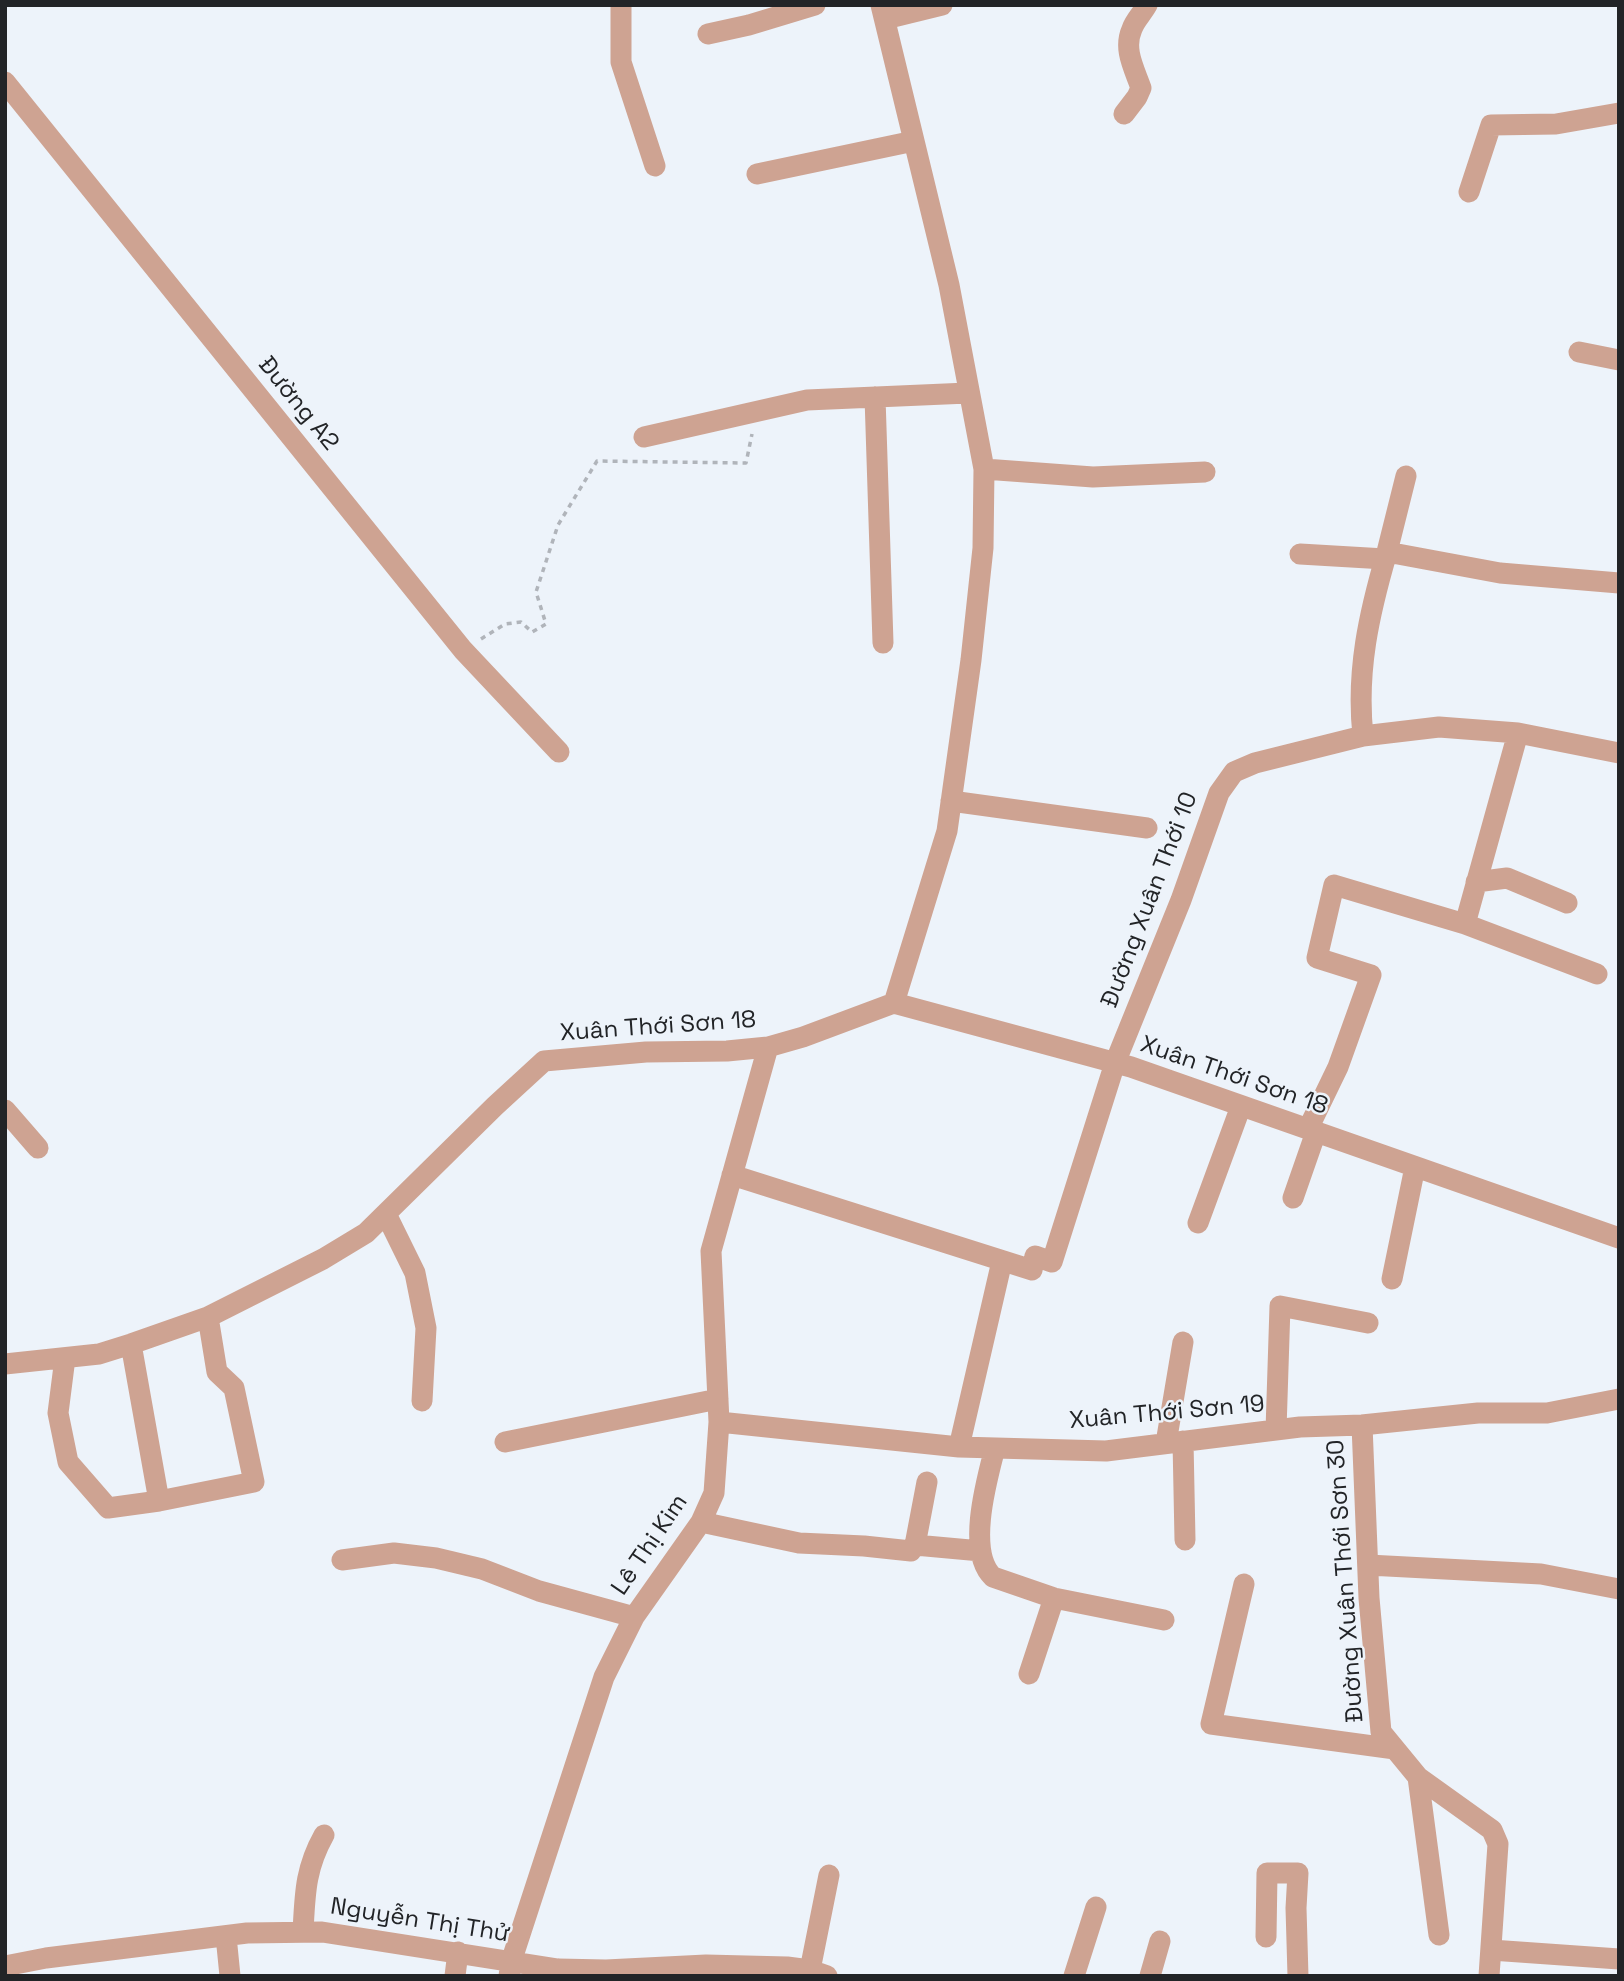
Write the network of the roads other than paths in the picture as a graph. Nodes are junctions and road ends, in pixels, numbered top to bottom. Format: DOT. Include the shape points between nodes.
graph roads {
  1 [pos="621,5"];
  2 [pos="815,5"];
  3 [pos="942,5"];
  4 [pos="1147,5"];
  5 [pos="883,12"];
  6 [pos="708,34"];
  7 [pos="5,82"];
  8 [pos="1619,113"];
  9 [pos="1124,114"];
  10 [pos="914,141"];
  11 [pos="655,166"];
  12 [pos="757,174"];
  13 [pos="1469,192"];
  14 [pos="1579,352"];
  15 [pos="1619,360"];
  16 [pos="968,393"];
  17 [pos="875,397"];
  18 [pos="645,437"];
  19 [pos="984,469"];
  20 [pos="1205,472"];
  21 [pos="1406,476"];
  22 [pos="1300,554"];
  23 [pos="1386,556"];
  24 [pos="1618,577"];
  25 [pos="883,643"];
  26 [pos="1518,733"];
  27 [pos="1363,736"];
  28 [pos="559,752"];
  29 [pos="1619,753"];
  30 [pos="951,800"];
  31 [pos="1147,828"];
  32 [pos="1476,882"];
  33 [pos="1567,903"];
  34 [pos="1465,924"];
  35 [pos="1597,974"];
  36 [pos="894,1003"];
  37 [pos="768,1047"];
  38 [pos="1115,1063"];
  39 [pos="1241,1106"];
  40 [pos="5,1110"];
  41 [pos="1312,1130"];
  42 [pos="38,1148"];
  43 [pos="1415,1167"];
  44 [pos="732,1175"];
  45 [pos="1293,1198"];
  46 [pos="386,1214"];
  47 [pos="1198,1223"];
  48 [pos="1619,1238"];
  49 [pos="1002,1261"];
  50 [pos="1392,1279"];
  51 [pos="208,1317"];
  52 [pos="1368,1324"];
  53 [pos="1183,1342"];
  54 [pos="131,1343"];
  55 [pos="65,1358"];
  56 [pos="5,1364"];
  57 [pos="718,1399"];
  58 [pos="1619,1399"];
  59 [pos="422,1401"];
  60 [pos="719,1423"];
  61 [pos="1362,1424"];
  62 [pos="1276,1430"];
  63 [pos="505,1442"];
  64 [pos="1175,1442"];
  65 [pos="959,1447"];
  66 [pos="995,1448"];
  67 [pos="927,1482"];
  68 [pos="159,1501"];
  69 [pos="702,1522"];
  70 [pos="1185,1541"];
  71 [pos="915,1545"];
  72 [pos="981,1551"];
  73 [pos="342,1560"];
  74 [pos="1368,1565"];
  75 [pos="1244,1584"];
  76 [pos="1619,1589"];
  77 [pos="1054,1598"];
  78 [pos="634,1617"];
  79 [pos="1164,1620"];
  80 [pos="1029,1674"];
  81 [pos="1395,1749"];
  82 [pos="1418,1777"];
  83 [pos="324,1835"];
  84 [pos="829,1875"];
  85 [pos="1096,1907"];
  86 [pos="303,1932"];
  87 [pos="1440,1935"];
  88 [pos="226,1936"];
  89 [pos="1266,1937"];
  90 [pos="1160,1941"];
  91 [pos="1491,1950"];
  92 [pos="458,1952"];
  93 [pos="1619,1959"];
  94 [pos="5,1966"];
  95 [pos="510,1969"];
  96 [pos="742,1971"];
  97 [pos="819,1973"];
  98 [pos="230,1976"];
  99 [pos="455,1976"];
  100 [pos="1074,1976"];
  101 [pos="1150,1976"];
  102 [pos="1298,1976"];
  103 [pos="1489,1976"];
  1 -- 11 [label="street" via="621,62"];
  2 -- 6 [label="street"];
  3 -- 5 [label="street"];
  4 -- 9 [label="street" via="1128,40 1130,62 1141,88"];
  5 -- 10 [label="street"];
  7 -- 28 [label="street, Đường A2" via="463,650"];
  8 -- 13 [label="street" via="1556,124 1491,125"];
  10 -- 12 [label="street"];
  10 -- 16 [label="street" via="949,285"];
  14 -- 15 [label="street"];
  16 -- 17 [label="street"];
  16 -- 19 [label="street"];
  17 -- 18 [label="street" via="807,400"];
  17 -- 25 [label="street"];
  19 -- 20 [label="street" via="1093,477"];
  19 -- 30 [label="street" via="981,561"];
  21 -- 23 [label="street"];
  22 -- 23 [label="street"];
  23 -- 24 [label="street" via="1500,573"];
  23 -- 27 [label="street" via="1371,607 1360,676"];
  26 -- 27 [label="street, Đường Xuân Thới 10" via="1439,727"];
  26 -- 29 [label="street, Đường Xuân Thới 10"];
  26 -- 32 [label="street"];
  27 -- 38 [label="street, Đường Xuân Thới 10" via="1255,762 1227,780"];
  30 -- 31 [label="street"];
  30 -- 36 [label="street" via="947,831"];
  32 -- 33 [label="street" via="1507,878"];
  32 -- 34 [label="street"];
  34 -- 35 [label="street"];
  34 -- 41 [label="street" via="1334,885 1317,958 1371,975"];
  36 -- 37 [label="street, Xuân Thới Sơn 18"];
  36 -- 38 [label="street, Xuân Thới Sơn 18"];
  37 -- 44 [label="street, Lê Thị Kim"];
  37 -- 46 [label="street, Xuân Thới Sơn 18" via="544,1061"];
  38 -- 39 [label="street, Xuân Thới Sơn 18"];
  38 -- 49 [label="street, Đường Xuân Thới 10" via="1052,1262 1035,1256 1032,1270"];
  39 -- 41 [label="street, Xuân Thới Sơn 18"];
  39 -- 47 [label="street"];
  40 -- 42 [label="street"];
  41 -- 43 [label="street, Xuân Thới Sơn 18"];
  41 -- 45 [label="street"];
  43 -- 48 [label="street, Xuân Thới Sơn 18"];
  43 -- 50 [label="street"];
  44 -- 49 [label="street"];
  44 -- 57 [label="street, Lê Thị Kim" via="711,1251"];
  46 -- 51 [label="street, Xuân Thới Sơn 18" via="366,1233 323,1259"];
  46 -- 59 [label="street" via="415,1273 426,1328"];
  49 -- 65 [label="street"];
  51 -- 54 [label="street, Xuân Thới Sơn 18"];
  51 -- 68 [label="street" via="216,1372 234,1388 254,1482"];
  52 -- 62 [label="street" via="1280,1306"];
  53 -- 64 [label="street"];
  54 -- 55 [label="street, Xuân Thới Sơn 18" via="99,1354"];
  54 -- 68 [label="street"];
  55 -- 56 [label="street, Xuân Thới Sơn 18"];
  55 -- 68 [label="street" via="58,1413 68,1462 108,1508"];
  57 -- 60 [label="street, Lê Thị Kim"];
  57 -- 63 [label="street"];
  58 -- 61 [label="street, Xuân Thới Sơn 19" via="1547,1413 1478,1413"];
  60 -- 65 [label="street, Xuân Thới Sơn 19"];
  60 -- 69 [label="street, Lê Thị Kim" via="714,1493"];
  61 -- 62 [label="street, Xuân Thới Sơn 19"];
  61 -- 74 [label="street, Đường Xuân Thới Sơn 30"];
  62 -- 64 [label="street, Xuân Thới Sơn 19"];
  64 -- 66 [label="street, Xuân Thới Sơn 19" via="1106,1451"];
  64 -- 70 [label="street"];
  65 -- 66 [label="street, Xuân Thới Sơn 19"];
  66 -- 72 [label="street" via="982,1507"];
  67 -- 71 [label="street"];
  69 -- 71 [label="street" via="799,1543 911,1551"];
  69 -- 78 [label="street, Lê Thị Kim"];
  71 -- 72 [label="street"];
  72 -- 77 [label="street" via="986,1571 993,1577"];
  73 -- 78 [label="street" via="394,1553 436,1558"];
  74 -- 76 [label="street" via="1541,1574"];
  74 -- 81 [label="street, Đường Xuân Thới Sơn 30" via="1381,1732"];
  75 -- 81 [label="street" via="1211,1724"];
  77 -- 79 [label="street"];
  77 -- 80 [label="street"];
  78 -- 95 [label="street, Lê Thị Kim" via="604,1677"];
  81 -- 82 [label="street, Đường Xuân Thới Sơn 30"];
  82 -- 87 [label="street"];
  82 -- 91 [label="street, Đường Xuân Thới Sơn 30" via="1492,1830 1498,1844"];
  83 -- 86 [label="street" via="312,1856 306,1882"];
  84 -- 97 [label="street"];
  85 -- 100 [label="street"];
  86 -- 88 [label="street, Nguyễn Thị Thử"];
  86 -- 92 [label="street, Nguyễn Thị Thử"];
  88 -- 94 [label="street, Nguyễn Thị Thử"];
  88 -- 98 [label="street"];
  89 -- 102 [label="street" via="1267,1873 1298,1873"];
  90 -- 101 [label="street"];
  91 -- 93 [label="street"];
  91 -- 103 [label="street, Đường Xuân Thới Sơn 30"];
  92 -- 95 [label="street, Nguyễn Thị Thử"];
  92 -- 99 [label="street"];
  95 -- 96 [label="street, Nguyễn Thị Thử" via="706,1965"];
  96 -- 97 [label="street, Nguyễn Thị Thử"];
}
